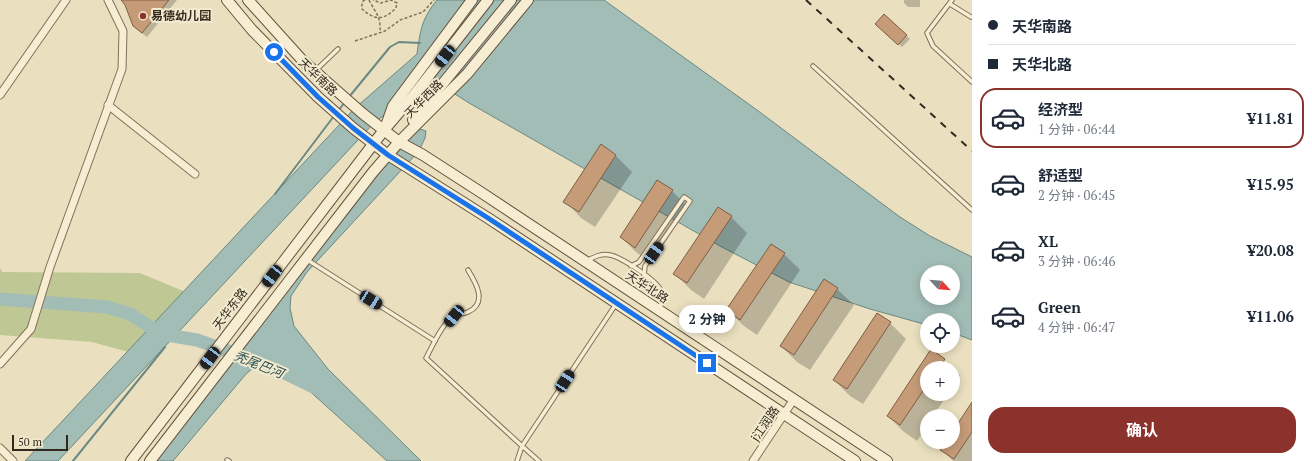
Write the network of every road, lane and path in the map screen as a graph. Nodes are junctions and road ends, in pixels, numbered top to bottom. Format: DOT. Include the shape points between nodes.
graph roads {
  1 [pos="66,0"];
  2 [pos="108,0"];
  3 [pos="227,0"];
  4 [pos="248,0"];
  5 [pos="365,0"];
  6 [pos="369,0"];
  7 [pos="373,0"];
  8 [pos="434,0"];
  9 [pos="472,0"];
  10 [pos="488,0"];
  11 [pos="511,0"];
  12 [pos="528,0"];
  13 [pos="951,2"];
  14 [pos="971,17"];
  15 [pos="379,19"];
  16 [pos="380,33"];
  17 [pos="355,40"];
  18 [pos="338,50"];
  19 [pos="813,66"];
  20 [pos="315,71"];
  21 [pos="972,82"];
  22 [pos="0,95"];
  23 [pos="108,105"];
  24 [pos="386,142"];
  25 [pos="195,174"];
  26 [pos="972,210"];
  27 [pos="306,259"];
  28 [pos="585,262"];
  29 [pos="631,266"];
  30 [pos="468,270"];
  31 [pos="644,275"];
  32 [pos="616,303"];
  33 [pos="660,311"];
  34 [pos="436,341"];
  35 [pos="0,364"];
  36 [pos="794,399"];
  37 [pos="784,414"];
  38 [pos="522,446"];
  39 [pos="0,448"];
  40 [pos="13,461"];
  41 [pos="131,461"];
  42 [pos="150,461"];
  43 [pos="517,461"];
  44 [pos="539,461"];
  45 [pos="753,461"];
  46 [pos="855,461"];
  47 [pos="887,461"];
  1 -- 22 [label="street"];
  2 -- 23 [label="street" via="124,32 122,69"];
  3 -- 24 [label="main road, 天华南路" via="252,30 318,97 353,128"];
  4 -- 20 [label="main road, 天华南路"];
  5 -- 15 [label="path" via="362,2 362,9"];
  6 -- 15 [label="path"];
  7 -- 15 [label="path" via="381,3 391,0 397,3 392,12"];
  8 -- 16 [label="path" via="423,12 400,20"];
  9 -- 24 [label="main road, 天华西路" via="393,106"];
  10 -- 24 [label="main road, 天华西路" via="413,96"];
  11 -- 24 [label="main road, 天华西路" via="438,89"];
  12 -- 24 [label="main road, 天华西路" via="468,74"];
  13 -- 14 [label="lane"];
  13 -- 21 [label="lane" via="927,33 928,37 933,46"];
  15 -- 16 [label="path"];
  16 -- 17 [label="path"];
  18 -- 20 [label="lane"];
  19 -- 26 [label="lane"];
  20 -- 24 [label="main road, 天华南路" via="362,113"];
  23 -- 25 [label="street"];
  23 -- 35 [label="street" via="31,328"];
  24 -- 27 [label="main road"];
  24 -- 28 [label="main road, 天华北路" via="423,155"];
  24 -- 32 [label="main road" via="488,218"];
  24 -- 41 [label="main road, 天华东路" via="236,323"];
  27 -- 34 [label="lane"];
  27 -- 42 [label="main road"];
  28 -- 29 [label="lane" via="609,254"];
  28 -- 33 [label="main road, 天华北路"];
  29 -- 31 [label="lane"];
  29 -- 31 [label="lane" via="639,262 684,196 690,200 645,266"];
  30 -- 34 [label="lane" via="480,292 477,305 468,312 454,316"];
  31 -- 33 [label="lane" via="657,284 662,292"];
  32 -- 37 [label="main road"];
  32 -- 38 [label="lane"];
  33 -- 36 [label="main road, 天华北路"];
  34 -- 38 [label="lane" via="426,358"];
  36 -- 37 [label="street, j江润路"];
  36 -- 47 [label="main road, 天华北路"];
  37 -- 45 [label="street, j江润路"];
  37 -- 46 [label="main road"];
  38 -- 43 [label="lane"];
  38 -- 44 [label="lane"];
  39 -- 40 [label="street"];
}
